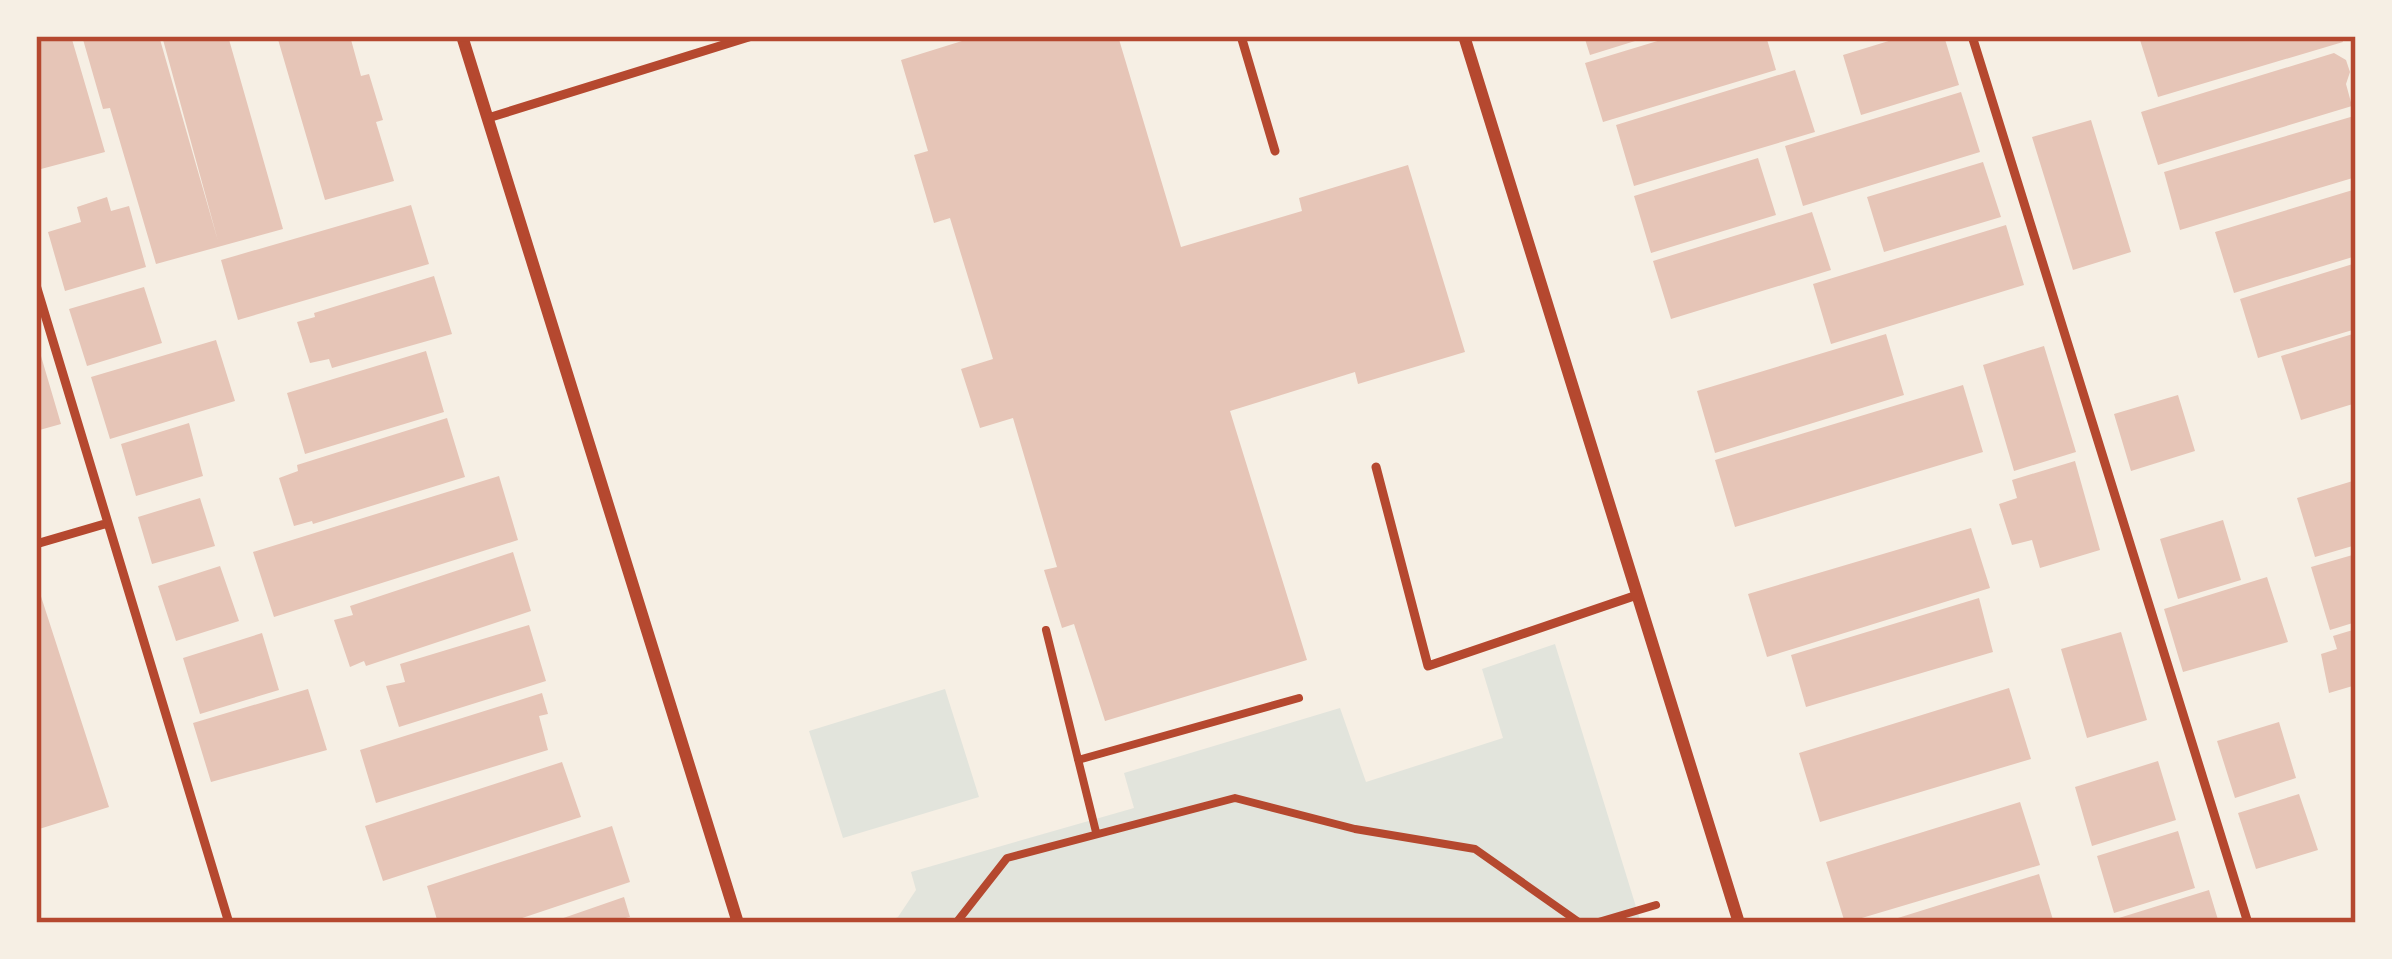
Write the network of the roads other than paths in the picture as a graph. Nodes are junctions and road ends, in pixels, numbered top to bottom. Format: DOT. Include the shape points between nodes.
graph roads {
  1 [pos="462,36"];
  2 [pos="752,36"];
  3 [pos="1241,36"];
  4 [pos="1464,36"];
  5 [pos="1972,36"];
  6 [pos="488,118"];
  7 [pos="1275,151"];
  8 [pos="36,285"];
  9 [pos="1376,466"];
  10 [pos="108,524"];
  11 [pos="36,544"];
  12 [pos="1637,595"];
  13 [pos="229,923"];
  14 [pos="738,923"];
  15 [pos="1739,923"];
  16 [pos="2248,923"];
  1 -- 6 [label="street"];
  2 -- 6 [label="lane"];
  3 -- 7 [label="lane"];
  4 -- 12 [label="street"];
  5 -- 16 [label="lane"];
  6 -- 14 [label="street"];
  8 -- 10 [label="lane"];
  9 -- 12 [label="lane" via="1428,666"];
  10 -- 11 [label="lane"];
  10 -- 13 [label="lane"];
  12 -- 15 [label="street"];
}
